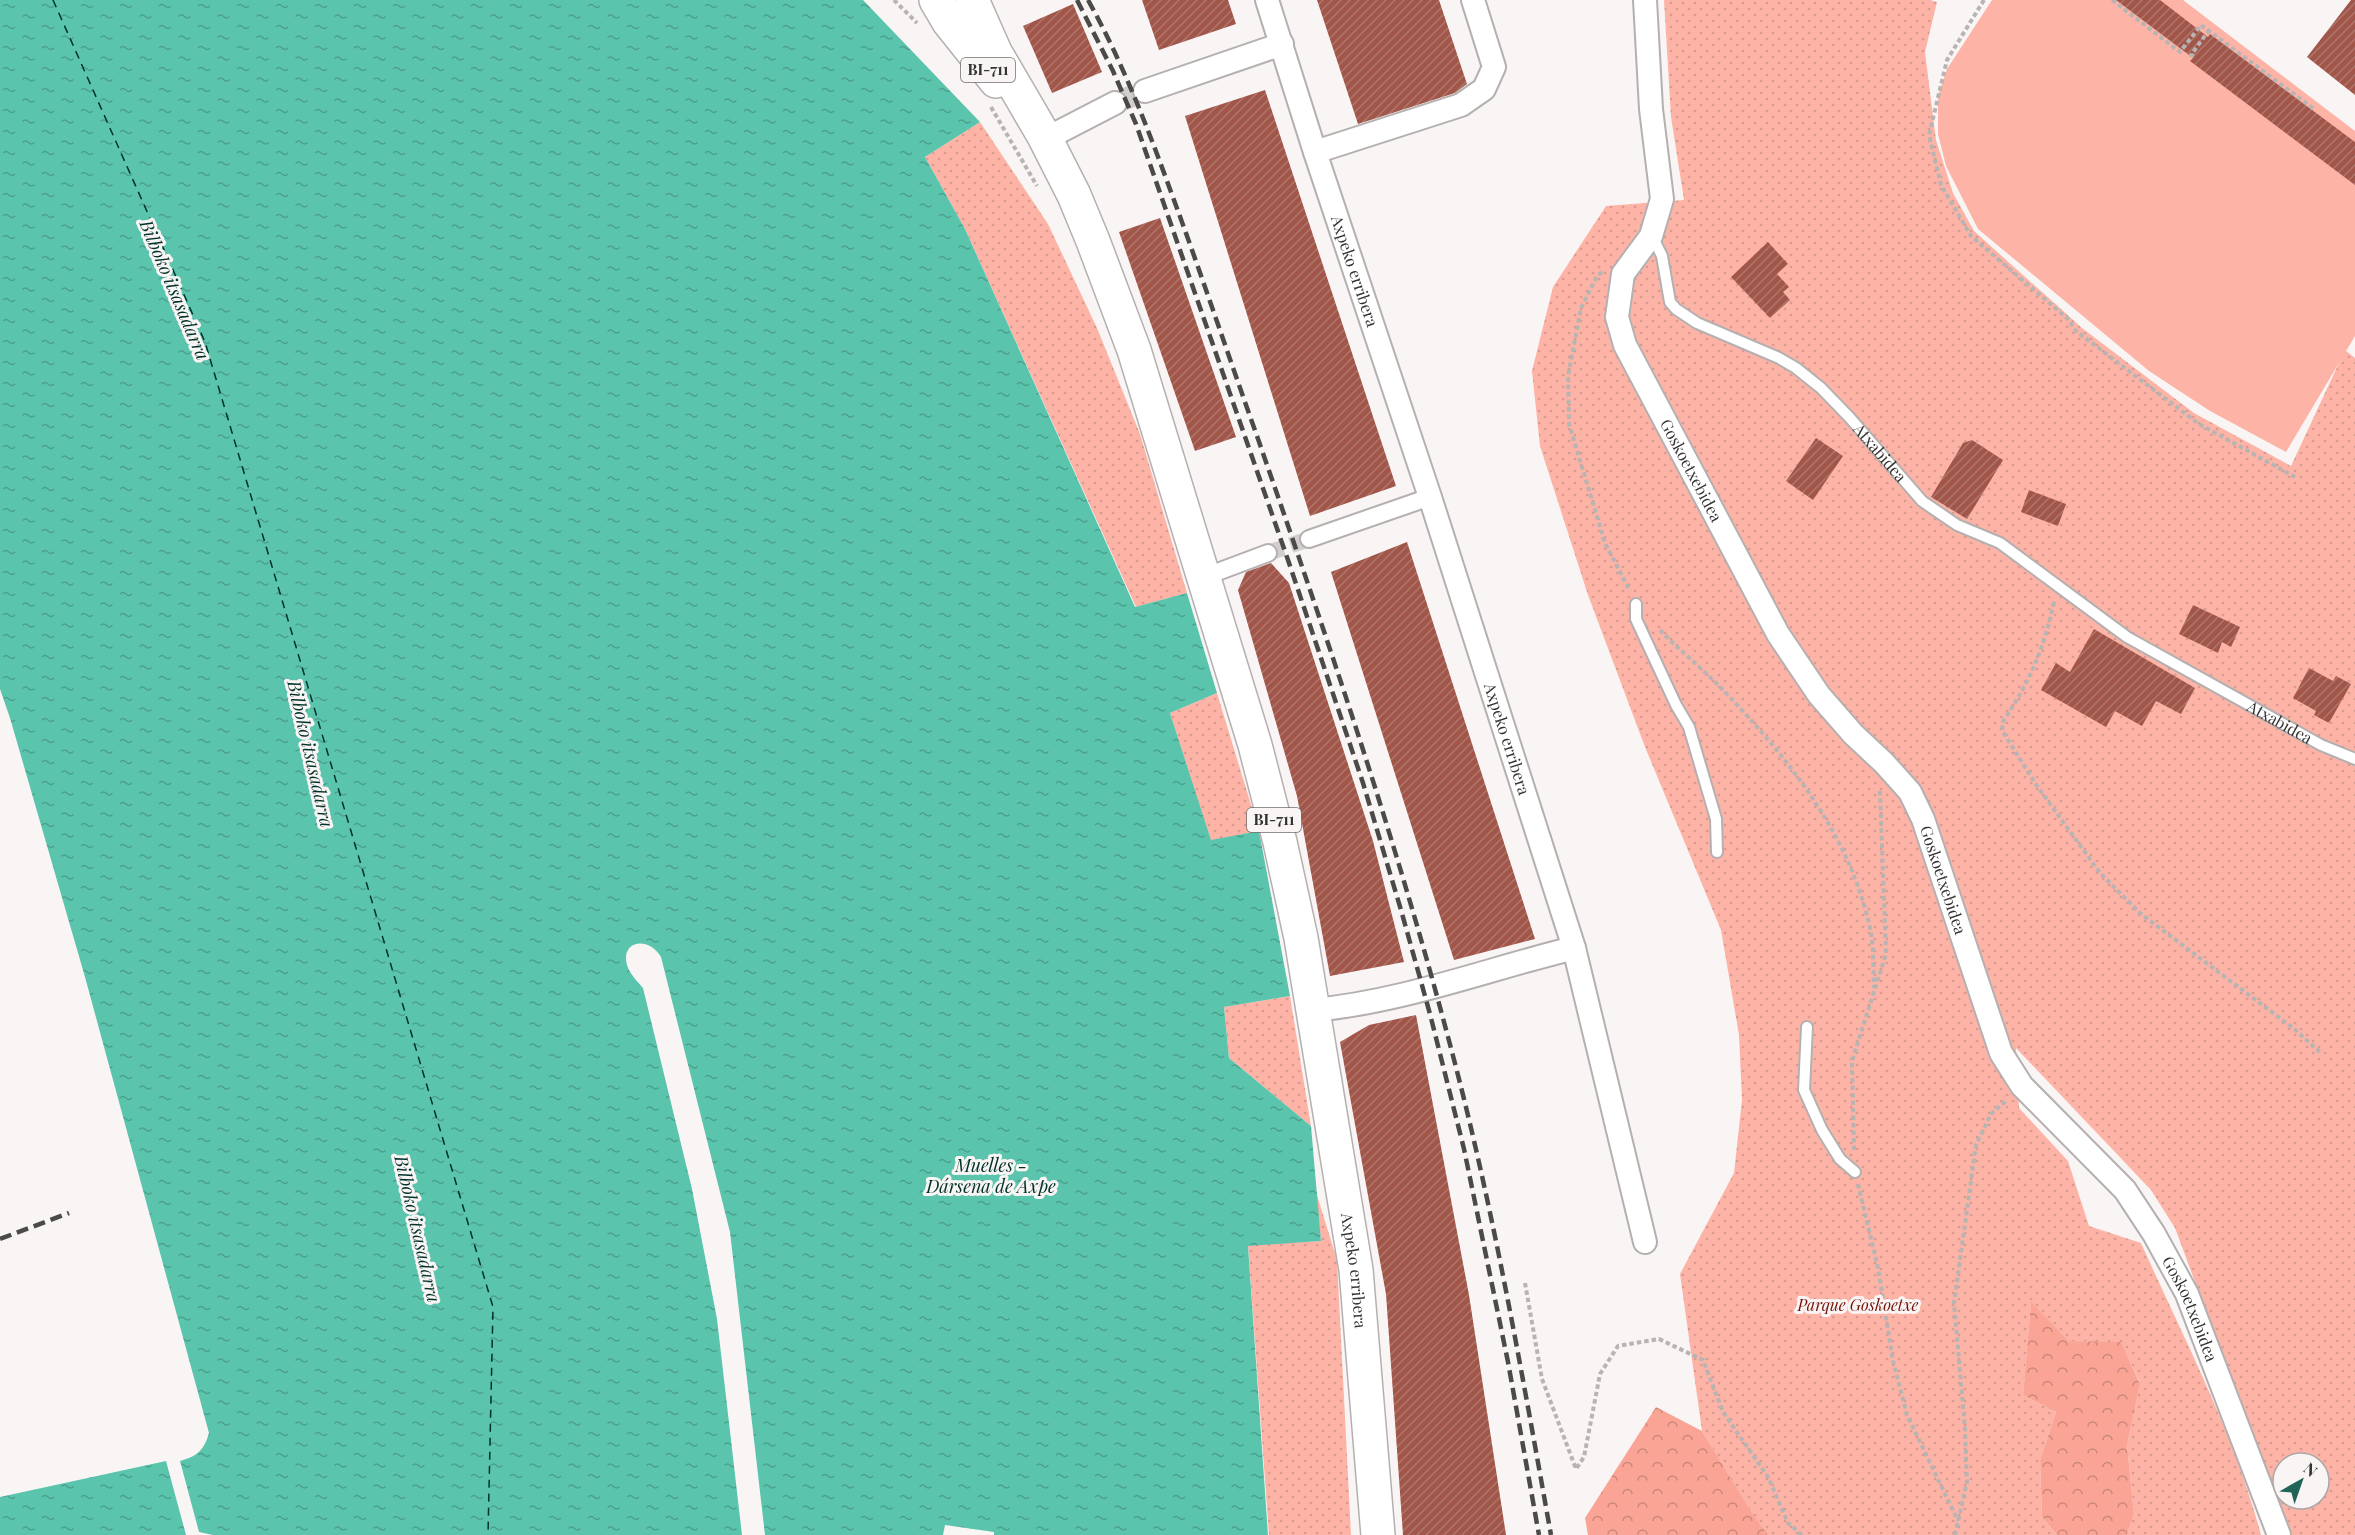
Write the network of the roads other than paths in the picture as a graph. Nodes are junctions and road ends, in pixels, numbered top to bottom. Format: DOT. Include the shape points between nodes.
graph roads {
  1 [pos="936,0"];
  2 [pos="972,0"];
  3 [pos="1267,0"];
  4 [pos="1473,0"];
  5 [pos="1646,0"];
  6 [pos="1282,44"];
  7 [pos="1145,90"];
  8 [pos="1115,103"];
  9 [pos="1044,136"];
  10 [pos="1315,152"];
  11 [pos="1651,236"];
  12 [pos="1430,497"];
  13 [pos="1309,539"];
  14 [pos="1268,553"];
  15 [pos="1204,577"];
  16 [pos="1636,604"];
  17 [pos="2355,759"];
  18 [pos="1718,852"];
  19 [pos="1574,948"];
  20 [pos="1313,1010"];
  21 [pos="1807,1027"];
  22 [pos="1855,1172"];
  23 [pos="1645,1242"];
  24 [pos="1378,1535"];
  25 [pos="2278,1535"];
  1 -- 9 [label="main road, Axpeko erribera / BI-711" via="972,54 1031,126"];
  2 -- 9 [label="main road, Axpeko erribera / BI-711" via="995,52"];
  3 -- 6 [label="street, Axpeko erribera"];
  4 -- 10 [label="street" via="1494,67 1484,89 1461,105"];
  5 -- 11 [label="street" via="1651,109 1662,199"];
  6 -- 7 [label="street"];
  6 -- 10 [label="street, Axpeko erribera"];
  8 -- 9 [label="street"];
  9 -- 15 [label="main road, Axpeko erribera / BI-711" via="1074,195 1134,350"];
  10 -- 12 [label="street, Axpeko erribera"];
  11 -- 17 [label="lane, Atxabidea" via="1662,256 1670,302 1676,309 1697,323 1796,368 1850,418 1922,501 1957,525 2001,543 2127,637 2321,745"];
  11 -- 25 [label="street, Goskoetxebidea" via="1623,274 1617,317 1625,345 1778,634 1819,695 1910,792 1923,819 2001,1053 2022,1086 2125,1190 2187,1294"];
  12 -- 13 [label="street"];
  12 -- 19 [label="street, Axpeko erribera"];
  14 -- 15 [label="street"];
  15 -- 20 [label="main road, Axpeko erribera / BI-711" via="1277,831"];
  16 -- 18 [label="lane" via="1636,619 1689,727 1716,819"];
  19 -- 20 [label="street" via="1360,1004"];
  19 -- 23 [label="street, Axpeko erribera"];
  20 -- 24 [label="main road, Axpeko erribera / BI-711" via="1356,1270"];
  21 -- 22 [label="lane" via="1804,1090 1840,1159"];
}
